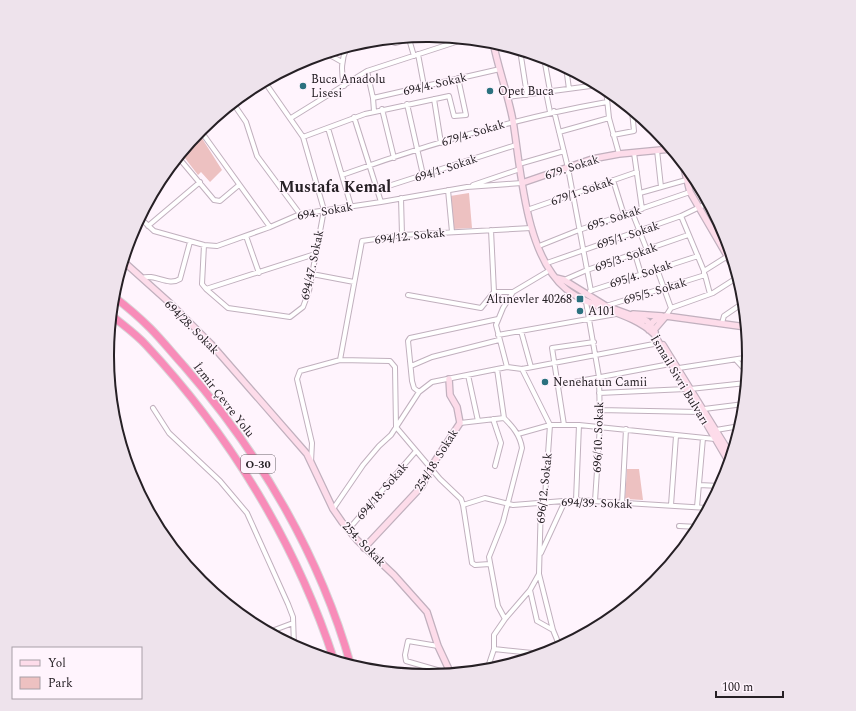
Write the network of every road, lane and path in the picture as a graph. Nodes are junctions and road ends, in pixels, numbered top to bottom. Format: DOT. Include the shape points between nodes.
graph roads {
  1 [pos="411,43"];
  2 [pos="452,43"];
  3 [pos="495,49"];
  4 [pos="345,54"];
  5 [pos="416,55"];
  6 [pos="333,57"];
  7 [pos="521,57"];
  8 [pos="342,62"];
  9 [pos="545,65"];
  10 [pos="500,69"];
  11 [pos="367,71"];
  12 [pos="567,74"];
  13 [pos="458,78"];
  14 [pos="268,86"];
  15 [pos="344,86"];
  16 [pos="424,86"];
  17 [pos="589,86"];
  18 [pos="569,89"];
  19 [pos="548,91"];
  20 [pos="527,95"];
  21 [pos="508,97"];
  22 [pos="373,98"];
  23 [pos="607,98"];
  24 [pos="434,99"];
  25 [pos="607,102"];
  26 [pos="407,104"];
  27 [pos="236,108"];
  28 [pos="382,109"];
  29 [pos="374,111"];
  30 [pos="552,112"];
  31 [pos="354,117"];
  32 [pos="291,118"];
  33 [pos="609,118"];
  34 [pos="633,119"];
  35 [pos="513,121"];
  36 [pos="328,128"];
  37 [pos="559,132"];
  38 [pos="613,135"];
  39 [pos="204,136"];
  40 [pos="303,137"];
  41 [pos="442,143"];
  42 [pos="516,146"];
  43 [pos="417,150"];
  44 [pos="658,150"];
  45 [pos="664,150"];
  46 [pos="564,151"];
  47 [pos="634,153"];
  48 [pos="619,154"];
  49 [pos="394,158"];
  50 [pos="182,161"];
  51 [pos="368,166"];
  52 [pos="519,167"];
  53 [pos="568,168"];
  54 [pos="637,172"];
  55 [pos="342,175"];
  56 [pos="423,175"];
  57 [pos="685,176"];
  58 [pos="614,180"];
  59 [pos="686,180"];
  60 [pos="200,182"];
  61 [pos="522,183"];
  62 [pos="239,185"];
  63 [pos="467,186"];
  64 [pos="661,187"];
  65 [pos="376,190"];
  66 [pos="448,190"];
  67 [pos="690,192"];
  68 [pos="640,193"];
  69 [pos="573,194"];
  70 [pos="401,198"];
  71 [pos="380,202"];
  72 [pos="351,206"];
  73 [pos="703,206"];
  74 [pos="700,208"];
  75 [pos="642,209"];
  76 [pos="324,210"];
  77 [pos="527,210"];
  78 [pos="632,212"];
  79 [pos="300,214"];
  80 [pos="624,215"];
  81 [pos="681,216"];
  82 [pos="144,222"];
  83 [pos="148,226"];
  84 [pos="270,227"];
  85 [pos="531,228"];
  86 [pos="491,230"];
  87 [pos="580,230"];
  88 [pos="640,231"];
  89 [pos="452,232"];
  90 [pos="714,234"];
  91 [pos="402,235"];
  92 [pos="246,236"];
  93 [pos="688,236"];
  94 [pos="190,242"];
  95 [pos="721,244"];
  96 [pos="204,246"];
  97 [pos="539,246"];
  98 [pos="583,249"];
  99 [pos="647,250"];
  100 [pos="315,254"];
  101 [pos="635,254"];
  102 [pos="698,256"];
  103 [pos="726,258"];
  104 [pos="547,263"];
  105 [pos="128,265"];
  106 [pos="657,269"];
  107 [pos="550,270"];
  108 [pos="587,270"];
  109 [pos="259,273"];
  110 [pos="704,273"];
  111 [pos="312,274"];
  112 [pos="641,274"];
  113 [pos="142,278"];
  114 [pos="555,278"];
  115 [pos="564,280"];
  116 [pos="732,281"];
  117 [pos="354,282"];
  118 [pos="664,288"];
  119 [pos="206,289"];
  120 [pos="591,291"];
  121 [pos="494,292"];
  122 [pos="513,292"];
  123 [pos="710,294"];
  124 [pos="408,295"];
  125 [pos="586,299"];
  126 [pos="120,302"];
  127 [pos="606,306"];
  128 [pos="737,307"];
  129 [pos="671,308"];
  130 [pos="626,313"];
  131 [pos="616,314"];
  132 [pos="666,316"];
  133 [pos="498,319"];
  134 [pos="590,319"];
  135 [pos="117,320"];
  136 [pos="722,323"];
  137 [pos="740,326"];
  138 [pos="651,328"];
  139 [pos="521,331"];
  140 [pos="498,335"];
  141 [pos="499,340"];
  142 [pos="594,342"];
  143 [pos="659,343"];
  144 [pos="596,356"];
  145 [pos="742,358"];
  146 [pos="340,360"];
  147 [pos="736,360"];
  148 [pos="555,363"];
  149 [pos="670,364"];
  150 [pos="411,366"];
  151 [pos="742,366"];
  152 [pos="507,367"];
  153 [pos="531,367"];
  154 [pos="678,368"];
  155 [pos="497,369"];
  156 [pos="522,369"];
  157 [pos="468,375"];
  158 [pos="599,377"];
  159 [pos="449,379"];
  160 [pos="740,384"];
  161 [pos="558,385"];
  162 [pos="688,389"];
  163 [pos="419,392"];
  164 [pos="599,393"];
  165 [pos="257,397"];
  166 [pos="737,405"];
  167 [pos="153,408"];
  168 [pos="600,410"];
  169 [pos="702,411"];
  170 [pos="504,418"];
  171 [pos="493,420"];
  172 [pos="478,422"];
  173 [pos="460,423"];
  174 [pos="550,425"];
  175 [pos="564,425"];
  176 [pos="579,425"];
  177 [pos="600,425"];
  178 [pos="396,427"];
  179 [pos="733,427"];
  180 [pos="626,430"];
  181 [pos="716,430"];
  182 [pos="518,434"];
  183 [pos="676,436"];
  184 [pos="703,438"];
  185 [pos="715,439"];
  186 [pos="727,449"];
  187 [pos="416,451"];
  188 [pos="725,456"];
  189 [pos="311,463"];
  190 [pos="495,466"];
  191 [pos="431,467"];
  192 [pos="699,485"];
  193 [pos="713,486"];
  194 [pos="576,500"];
  195 [pos="565,501"];
  196 [pos="595,501"];
  197 [pos="541,502"];
  198 [pos="508,504"];
  199 [pos="622,504"];
  200 [pos="463,505"];
  201 [pos="670,505"];
  202 [pos="697,507"];
  203 [pos="702,507"];
  204 [pos="333,509"];
  205 [pos="679,526"];
  206 [pos="691,527"];
  207 [pos="348,530"];
  208 [pos="364,548"];
  209 [pos="540,556"];
  210 [pos="490,564"];
  211 [pos="539,574"];
  212 [pos="530,590"];
  213 [pos="505,619"];
  214 [pos="293,623"];
  215 [pos="276,630"];
  216 [pos="552,630"];
  217 [pos="294,639"];
  218 [pos="557,641"];
  219 [pos="438,646"];
  220 [pos="494,649"];
  221 [pos="527,652"];
  222 [pos="332,653"];
  223 [pos="349,658"];
  224 [pos="489,663"];
  225 [pos="448,668"];
  226 [pos="433,669"];
  1 -- 5 [label="street"];
  2 -- 5 [label="street"];
  3 -- 10 [label="street, İsmail Sivri Bulvarı"];
  4 -- 8 [label="street"];
  5 -- 11 [label="street"];
  5 -- 16 [label="street"];
  6 -- 8 [label="street"];
  7 -- 20 [label="street"];
  8 -- 15 [label="street"];
  9 -- 19 [label="street"];
  10 -- 13 [label="street, 694/4. Sokak"];
  10 -- 21 [label="street, İsmail Sivri Bulvarı"];
  11 -- 15 [label="street"];
  11 -- 22 [label="street"];
  12 -- 18 [label="street"];
  13 -- 16 [label="street, 694/4. Sokak"];
  13 -- 24 [label="street" via="466,115 454,116 449,96"];
  14 -- 32 [label="street, 694/47. Sokak"];
  15 -- 32 [label="street"];
  16 -- 22 [label="street, 694/4. Sokak"];
  17 -- 18 [label="street"];
  18 -- 19 [label="street"];
  19 -- 20 [label="street"];
  19 -- 30 [label="street"];
  20 -- 21 [label="street"];
  21 -- 35 [label="street, İsmail Sivri Bulvarı"];
  22 -- 29 [label="street"];
  23 -- 25 [label="street"];
  24 -- 26 [label="street"];
  24 -- 41 [label="street"];
  25 -- 30 [label="street, 679/4. Sokak"];
  25 -- 33 [label="street"];
  26 -- 28 [label="street"];
  26 -- 43 [label="street"];
  27 -- 79 [label="street" via="246,122 257,156"];
  28 -- 29 [label="street"];
  28 -- 49 [label="street"];
  29 -- 31 [label="street"];
  30 -- 35 [label="street, 679/4. Sokak"];
  30 -- 37 [label="street"];
  31 -- 36 [label="street"];
  31 -- 51 [label="street"];
  32 -- 40 [label="street, 694/47. Sokak"];
  33 -- 37 [label="street"];
  33 -- 38 [label="street"];
  34 -- 38 [label="street" via="634,131"];
  35 -- 41 [label="street, 679/4. Sokak"];
  35 -- 42 [label="street, İsmail Sivri Bulvarı"];
  36 -- 40 [label="street"];
  36 -- 55 [label="street"];
  37 -- 46 [label="street"];
  38 -- 48 [label="street"];
  39 -- 62 [label="street"];
  40 -- 76 [label="street, 694/47. Sokak"];
  41 -- 43 [label="street, 679/4. Sokak"];
  42 -- 52 [label="street, İsmail Sivri Bulvarı"];
  42 -- 56 [label="street, 694/1. Sokak"];
  43 -- 49 [label="street, 679/4. Sokak"];
  43 -- 56 [label="street"];
  44 -- 45 [label="street, 679. Sokak"];
  44 -- 47 [label="street, 679. Sokak"];
  44 -- 64 [label="street"];
  46 -- 52 [label="street, 694/1. Sokak"];
  46 -- 53 [label="street"];
  47 -- 48 [label="street, 679. Sokak"];
  47 -- 54 [label="street"];
  48 -- 53 [label="street, 679. Sokak" via="592,159"];
  49 -- 51 [label="street, 679/4. Sokak"];
  50 -- 60 [label="street"];
  51 -- 55 [label="street, 679/4. Sokak"];
  51 -- 65 [label="street"];
  52 -- 61 [label="street, İsmail Sivri Bulvarı"];
  52 -- 63 [label="street, 694/1. Sokak"];
  53 -- 61 [label="street, 679. Sokak"];
  53 -- 69 [label="street"];
  54 -- 58 [label="street, 679/1. Sokak"];
  54 -- 68 [label="street"];
  55 -- 72 [label="street"];
  56 -- 65 [label="street, 694/1. Sokak"];
  57 -- 59 [label="street"];
  58 -- 69 [label="street, 679/1. Sokak"];
  58 -- 80 [label="street"];
  59 -- 64 [label="street"];
  59 -- 67 [label="street"];
  60 -- 62 [label="street" via="214,200 220,201"];
  60 -- 83 [label="street"];
  61 -- 63 [label="street, 694. Sokak"];
  61 -- 77 [label="street, İsmail Sivri Bulvarı"];
  62 -- 84 [label="street"];
  63 -- 66 [label="street, 694. Sokak"];
  64 -- 68 [label="street"];
  65 -- 71 [label="street"];
  66 -- 70 [label="street, 694. Sokak"];
  66 -- 89 [label="street"];
  67 -- 74 [label="street"];
  67 -- 75 [label="street, 695. Sokak"];
  68 -- 75 [label="street"];
  69 -- 77 [label="street, 679/1. Sokak"];
  69 -- 87 [label="street"];
  70 -- 71 [label="street, 694. Sokak"];
  70 -- 91 [label="street"];
  71 -- 72 [label="street, 694. Sokak"];
  72 -- 76 [label="street, 694. Sokak"];
  73 -- 74 [label="street, 695/1. Sokak"];
  74 -- 81 [label="street, 695/1. Sokak"];
  74 -- 90 [label="street"];
  75 -- 78 [label="street, 695. Sokak"];
  76 -- 79 [label="street, 694. Sokak"];
  76 -- 100 [label="street, 694/47. Sokak"];
  77 -- 85 [label="street, İsmail Sivri Bulvarı"];
  78 -- 80 [label="street, 695. Sokak"];
  78 -- 88 [label="street"];
  79 -- 84 [label="street, 694. Sokak"];
  80 -- 87 [label="street, 695. Sokak"];
  81 -- 88 [label="street, 695/1. Sokak"];
  81 -- 93 [label="street"];
  82 -- 83 [label="street, 694. Sokak"];
  83 -- 94 [label="street, 694. Sokak" via="154,231"];
  84 -- 92 [label="street, 694. Sokak"];
  85 -- 86 [label="street, 694/12. Sokak"];
  85 -- 97 [label="street, İsmail Sivri Bulvarı"];
  86 -- 89 [label="street, 694/12. Sokak"];
  86 -- 121 [label="street"];
  87 -- 97 [label="street, 695. Sokak"];
  87 -- 98 [label="street"];
  88 -- 98 [label="street, 695/1. Sokak"];
  88 -- 99 [label="street"];
  89 -- 91 [label="street, 694/12. Sokak"];
  90 -- 95 [label="street"];
  91 -- 117 [label="street, 694/12. Sokak" via="362,241"];
  92 -- 96 [label="street, 694. Sokak" via="217,246"];
  92 -- 109 [label="street"];
  93 -- 99 [label="street, 695/3. Sokak"];
  93 -- 102 [label="street"];
  94 -- 96 [label="street, 694. Sokak"];
  94 -- 113 [label="street" via="180,280 172,282 148,276"];
  96 -- 119 [label="street" via="202,284"];
  97 -- 104 [label="street, İsmail Sivri Bulvarı"];
  98 -- 104 [label="street, 695/1. Sokak"];
  98 -- 108 [label="street"];
  99 -- 101 [label="street, 695/3. Sokak"];
  100 -- 109 [label="street"];
  100 -- 111 [label="street, 694/47. Sokak"];
  101 -- 108 [label="street, 695/3. Sokak"];
  101 -- 112 [label="street"];
  102 -- 106 [label="street, 695/4. Sokak"];
  102 -- 110 [label="street"];
  103 -- 110 [label="street, 695/5. Sokak"];
  104 -- 107 [label="street, İsmail Sivri Bulvarı"];
  105 -- 113 [label="street, 694/28. Sokak"];
  106 -- 112 [label="street, 695/4. Sokak"];
  106 -- 118 [label="street"];
  107 -- 114 [label="street, İsmail Sivri Bulvarı"];
  107 -- 122 [label="street"];
  108 -- 115 [label="street, 695/3. Sokak"];
  108 -- 120 [label="street"];
  109 -- 119 [label="street"];
  110 -- 118 [label="street, 695/5. Sokak"];
  110 -- 123 [label="street"];
  111 -- 117 [label="street"];
  111 -- 119 [label="street, 694/47. Sokak" via="303,307 290,317 228,308"];
  112 -- 120 [label="street, 695/4. Sokak"];
  113 -- 165 [label="street, 694/28. Sokak" via="211,344"];
  114 -- 115 [label="street, İsmail Sivri Bulvarı"];
  114 -- 125 [label="street, İsmail Sivri Bulvarı" via="565,288"];
  115 -- 125 [label="street, İsmail Sivri Bulvarı"];
  116 -- 123 [label="street"];
  117 -- 146 [label="street, 694/12. Sokak"];
  118 -- 127 [label="street, 695/5. Sokak"];
  118 -- 129 [label="street"];
  120 -- 125 [label="street, 695/4. Sokak"];
  121 -- 122 [label="street"];
  121 -- 124 [label="street" via="480,308"];
  122 -- 133 [label="street"];
  123 -- 129 [label="street"];
  125 -- 127 [label="street, İsmail Sivri Bulvarı"];
  125 -- 131 [label="street, İsmail Sivri Bulvarı"];
  125 -- 134 [label="street, 696/10. Sokak"];
  126 -- 223 [label="highway, İzmir Çevre Yolu / O-30" via="150,328 211,397 251,454 278,497 308,554 342,634"];
  127 -- 130 [label="street, İsmail Sivri Bulvarı"];
  128 -- 136 [label="street" via="724,316"];
  129 -- 132 [label="street"];
  130 -- 132 [label="street"];
  130 -- 138 [label="street, İsmail Sivri Bulvarı" via="647,321"];
  131 -- 134 [label="street"];
  131 -- 138 [label="street, İsmail Sivri Bulvarı"];
  132 -- 136 [label="street"];
  132 -- 138 [label="street" via="655,319"];
  133 -- 140 [label="street"];
  133 -- 150 [label="street" via="410,338 408,341"];
  134 -- 139 [label="street"];
  134 -- 142 [label="street, 696/10. Sokak"];
  135 -- 222 [label="highway, İzmir Çevre Yolu / O-30" via="145,344 202,412 238,462 270,514 296,565"];
  136 -- 137 [label="street"];
  138 -- 143 [label="street, İsmail Sivri Bulvarı"];
  138 -- 154 [label="street, İsmail Sivri Bulvarı"];
  139 -- 140 [label="street"];
  139 -- 153 [label="street"];
  140 -- 141 [label="street"];
  141 -- 150 [label="street"];
  141 -- 152 [label="street"];
  142 -- 144 [label="street, 696/10. Sokak"];
  142 -- 148 [label="street" via="552,348"];
  143 -- 144 [label="street"];
  143 -- 149 [label="street, İsmail Sivri Bulvarı"];
  144 -- 148 [label="street"];
  144 -- 158 [label="street, 696/10. Sokak"];
  145 -- 147 [label="street"];
  146 -- 178 [label="street" via="390,361 395,367"];
  146 -- 189 [label="street" via="300,371 297,379 312,443"];
  147 -- 151 [label="street"];
  147 -- 154 [label="street"];
  148 -- 153 [label="street"];
  148 -- 161 [label="street"];
  149 -- 158 [label="street"];
  149 -- 162 [label="street, İsmail Sivri Bulvarı"];
  150 -- 163 [label="street" via="414,388"];
  152 -- 155 [label="street"];
  152 -- 156 [label="street"];
  153 -- 156 [label="street"];
  154 -- 162 [label="street, İsmail Sivri Bulvarı"];
  155 -- 157 [label="street"];
  155 -- 170 [label="street"];
  156 -- 174 [label="street"];
  157 -- 159 [label="street"];
  157 -- 172 [label="street"];
  158 -- 161 [label="street"];
  158 -- 164 [label="street, 696/10. Sokak"];
  159 -- 163 [label="street" via="432,382"];
  159 -- 173 [label="street, 254/18. Sokak" via="450,395 457,407"];
  160 -- 162 [label="street"];
  161 -- 175 [label="street"];
  162 -- 164 [label="street"];
  162 -- 169 [label="street, İsmail Sivri Bulvarı"];
  163 -- 178 [label="street"];
  164 -- 168 [label="street, 696/10. Sokak"];
  165 -- 189 [label="street, 254. Sokak" via="307,454"];
  166 -- 169 [label="street"];
  167 -- 214 [label="street" via="169,433 220,481 247,513 288,604"];
  168 -- 169 [label="street"];
  168 -- 177 [label="street, 696/10. Sokak"];
  169 -- 181 [label="street, İsmail Sivri Bulvarı"];
  169 -- 185 [label="street, İsmail Sivri Bulvarı"];
  170 -- 171 [label="street"];
  170 -- 182 [label="street"];
  171 -- 172 [label="street"];
  171 -- 190 [label="street" via="501,443"];
  172 -- 173 [label="street"];
  173 -- 191 [label="street, 254/18. Sokak"];
  174 -- 175 [label="street"];
  174 -- 182 [label="street"];
  174 -- 197 [label="street, 696/12. Sokak" via="545,497"];
  175 -- 176 [label="street"];
  176 -- 177 [label="street"];
  176 -- 194 [label="street"];
  177 -- 180 [label="street"];
  177 -- 196 [label="street, 696/10. Sokak"];
  178 -- 187 [label="street"];
  178 -- 204 [label="street" via="350,483"];
  179 -- 181 [label="street"];
  180 -- 183 [label="street"];
  180 -- 199 [label="street"];
  181 -- 186 [label="street, İsmail Sivri Bulvarı"];
  182 -- 198 [label="street" via="522,448"];
  183 -- 184 [label="street"];
  183 -- 201 [label="street"];
  184 -- 185 [label="street"];
  184 -- 192 [label="street"];
  185 -- 188 [label="street, İsmail Sivri Bulvarı"];
  187 -- 191 [label="street"];
  187 -- 207 [label="street, 694/18. Sokak"];
  189 -- 204 [label="street, 254. Sokak"];
  191 -- 200 [label="street" via="440,480 461,499"];
  191 -- 208 [label="street, 254/18. Sokak" via="422,486"];
  192 -- 193 [label="street"];
  192 -- 202 [label="street"];
  194 -- 195 [label="street, 694/39. Sokak"];
  194 -- 196 [label="street, 694/39. Sokak"];
  195 -- 197 [label="street, 694/39. Sokak"];
  195 -- 209 [label="street"];
  196 -- 199 [label="street, 694/39. Sokak"];
  197 -- 198 [label="street, 694/39. Sokak"];
  197 -- 209 [label="street, 696/12. Sokak"];
  198 -- 200 [label="street, 694/39. Sokak" via="485,498"];
  198 -- 210 [label="street" via="489,557"];
  199 -- 201 [label="street, 694/39. Sokak"];
  200 -- 210 [label="street" via="472,563"];
  201 -- 202 [label="street, 694/39. Sokak"];
  202 -- 203 [label="street, 694/39. Sokak"];
  204 -- 207 [label="street, 254. Sokak"];
  205 -- 206 [label="street"];
  207 -- 208 [label="street, 254. Sokak"];
  208 -- 219 [label="street, 254. Sokak" via="394,575 427,612"];
  209 -- 211 [label="street, 696/12. Sokak"];
  210 -- 213 [label="street" via="498,606"];
  211 -- 212 [label="street, 696/12. Sokak"];
  211 -- 216 [label="street"];
  212 -- 213 [label="street, 696/12. Sokak"];
  212 -- 216 [label="street" via="537,621"];
  213 -- 220 [label="street, 696/12. Sokak" via="494,635"];
  214 -- 215 [label="street"];
  214 -- 217 [label="street"];
  216 -- 218 [label="street"];
  219 -- 225 [label="street, 254. Sokak"];
  219 -- 226 [label="street" via="408,641 406,661"];
  220 -- 221 [label="street"];
  220 -- 224 [label="street, 696/12. Sokak"];
}
